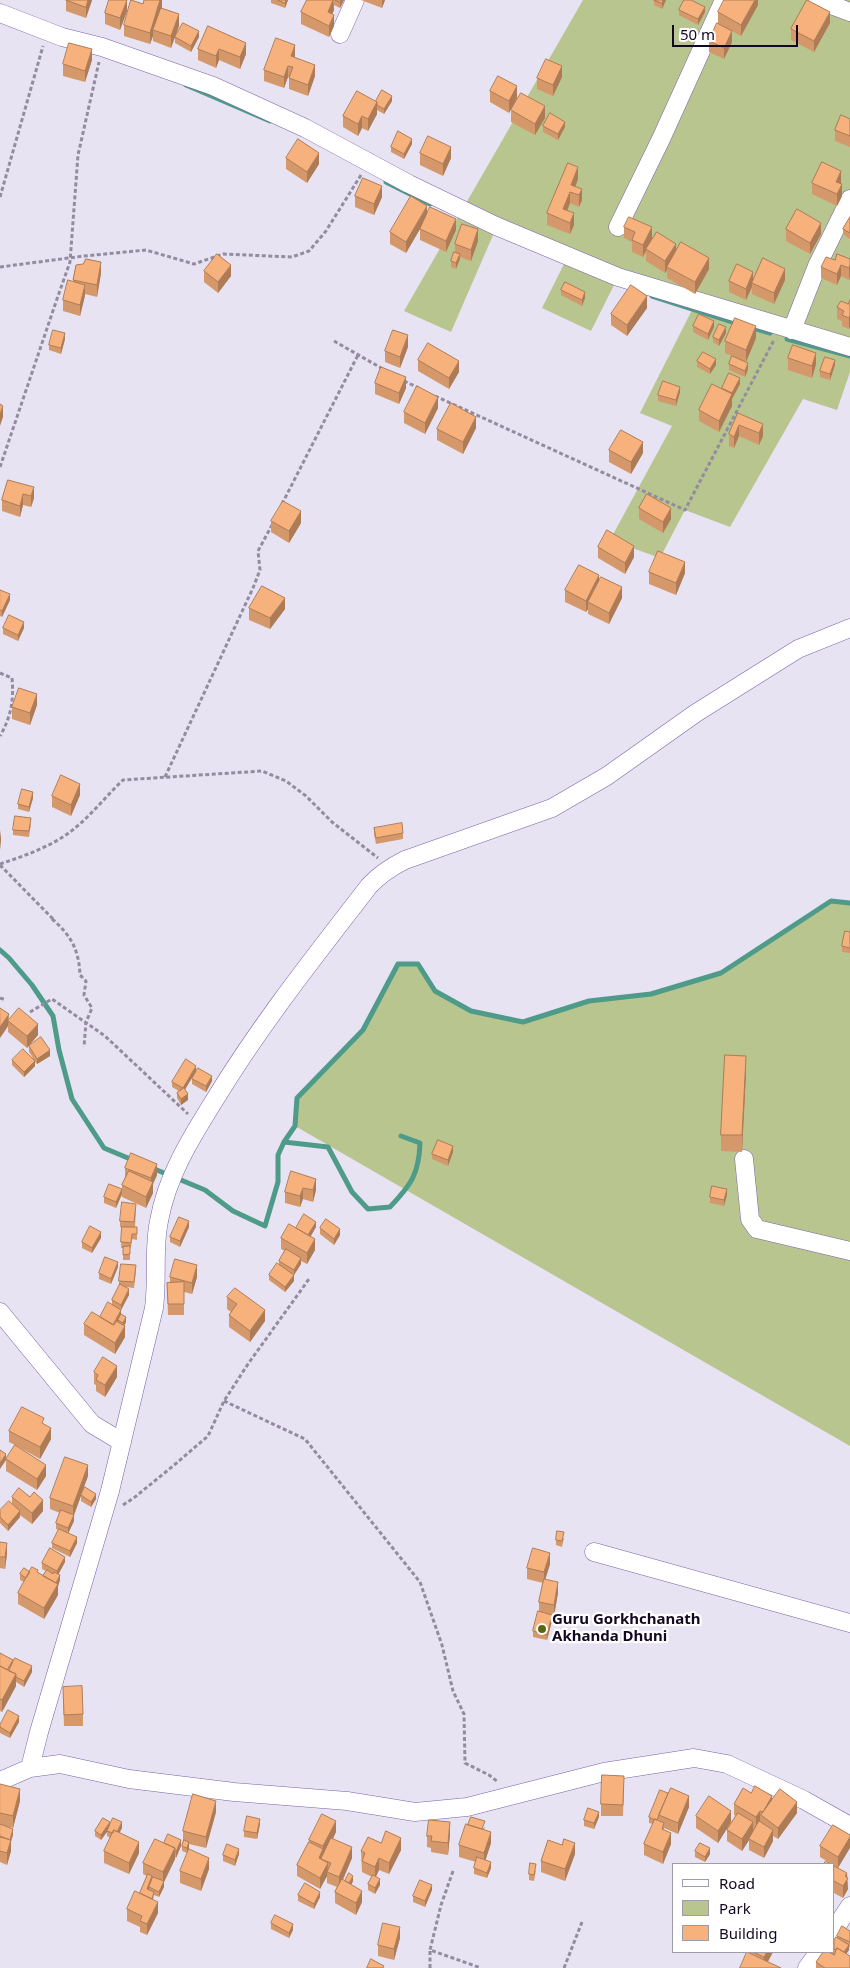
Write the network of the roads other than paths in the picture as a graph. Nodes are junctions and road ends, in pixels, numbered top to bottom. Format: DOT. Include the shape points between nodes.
graph roads {
  1 [pos="355,0"];
  2 [pos="724,0"];
  3 [pos="818,0"];
  4 [pos="850,12"];
  5 [pos="0,13"];
  6 [pos="340,34"];
  7 [pos="850,199"];
  8 [pos="618,227"];
  9 [pos="786,328"];
  10 [pos="850,347"];
  11 [pos="850,628"];
  12 [pos="744,1159"];
  13 [pos="850,1251"];
  14 [pos="0,1312"];
  15 [pos="122,1442"];
  16 [pos="594,1552"];
  17 [pos="850,1623"];
  18 [pos="30,1768"];
  19 [pos="0,1781"];
  20 [pos="850,1826"];
  21 [pos="850,1906"];
  22 [pos="835,1928"];
  23 [pos="817,1953"];
  24 [pos="807,1968"];
  1 -- 6 [label="street"];
  2 -- 8 [label="street"];
  3 -- 4 [label="street"];
  5 -- 9 [label="street" via="62,37 102,46 213,86 305,128 496,226 610,273"];
  7 -- 9 [label="street"];
  9 -- 10 [label="street"];
  11 -- 15 [label="street" via="798,649 696,713 607,776 552,808 405,860 379,875 267,1020 182,1154 159,1219 154,1308"];
  12 -- 13 [label="street" via="750,1219 757,1229"];
  14 -- 15 [label="street" via="92,1424"];
  15 -- 18 [label="street"];
  16 -- 17 [label="street"];
  18 -- 19 [label="street"];
  18 -- 20 [label="street" via="60,1764 129,1779 347,1801 415,1812 467,1806 604,1772 694,1758 727,1764 804,1800"];
  21 -- 22 [label="street"];
  23 -- 24 [label="street"];
}
